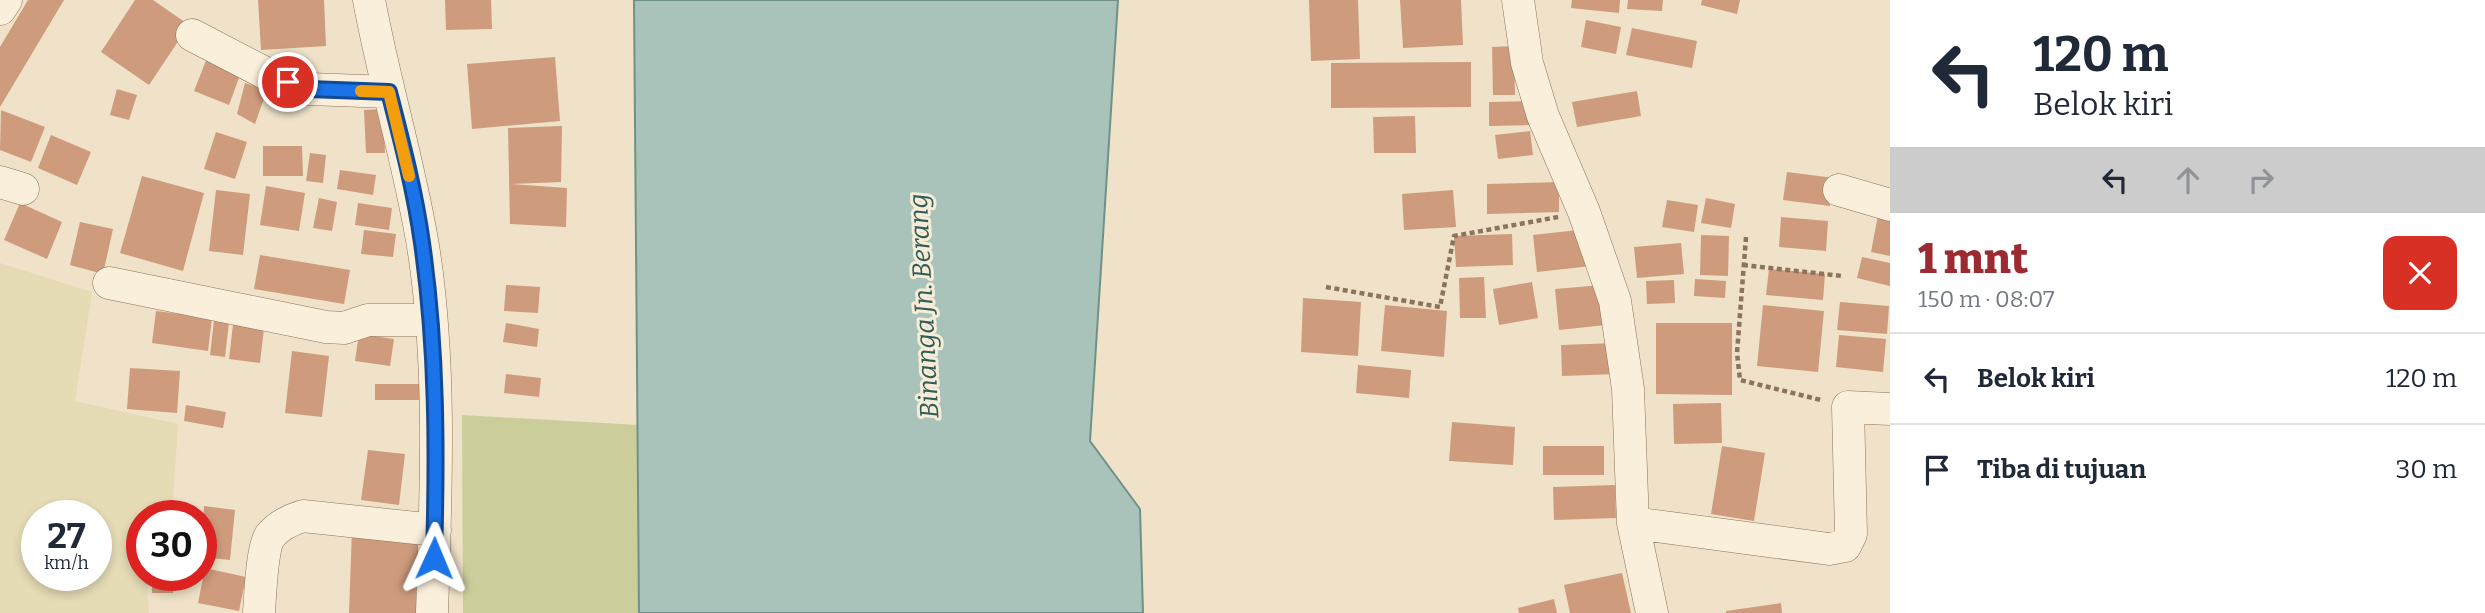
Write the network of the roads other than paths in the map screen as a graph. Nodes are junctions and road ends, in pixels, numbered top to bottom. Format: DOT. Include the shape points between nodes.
graph roads {
  1 [pos="6,0"];
  2 [pos="369,0"];
  3 [pos="1518,0"];
  4 [pos="0,9"];
  5 [pos="192,36"];
  6 [pos="389,92"];
  7 [pos="1839,190"];
  8 [pos="1890,205"];
  9 [pos="109,283"];
  10 [pos="430,320"];
  11 [pos="1890,409"];
  12 [pos="1633,523"];
  13 [pos="435,530"];
  14 [pos="259,613"];
  15 [pos="432,613"];
  16 [pos="1652,613"];
  1 -- 4 [label="street"];
  2 -- 6 [label="street"];
  3 -- 12 [label="street" via="1543,116 1615,301 1628,389"];
  5 -- 6 [label="street" via="267,74 309,89"];
  6 -- 10 [label="street" via="422,242"];
  7 -- 8 [label="street"];
  9 -- 10 [label="street" via="326,327 344,328 368,320"];
  10 -- 13 [label="street"];
  11 -- 12 [label="street" via="1848,407 1852,534 1845,546 1829,550"];
  12 -- 16 [label="street"];
  13 -- 14 [label="street" via="303,516 285,522 269,538"];
  13 -- 15 [label="street"];
}
